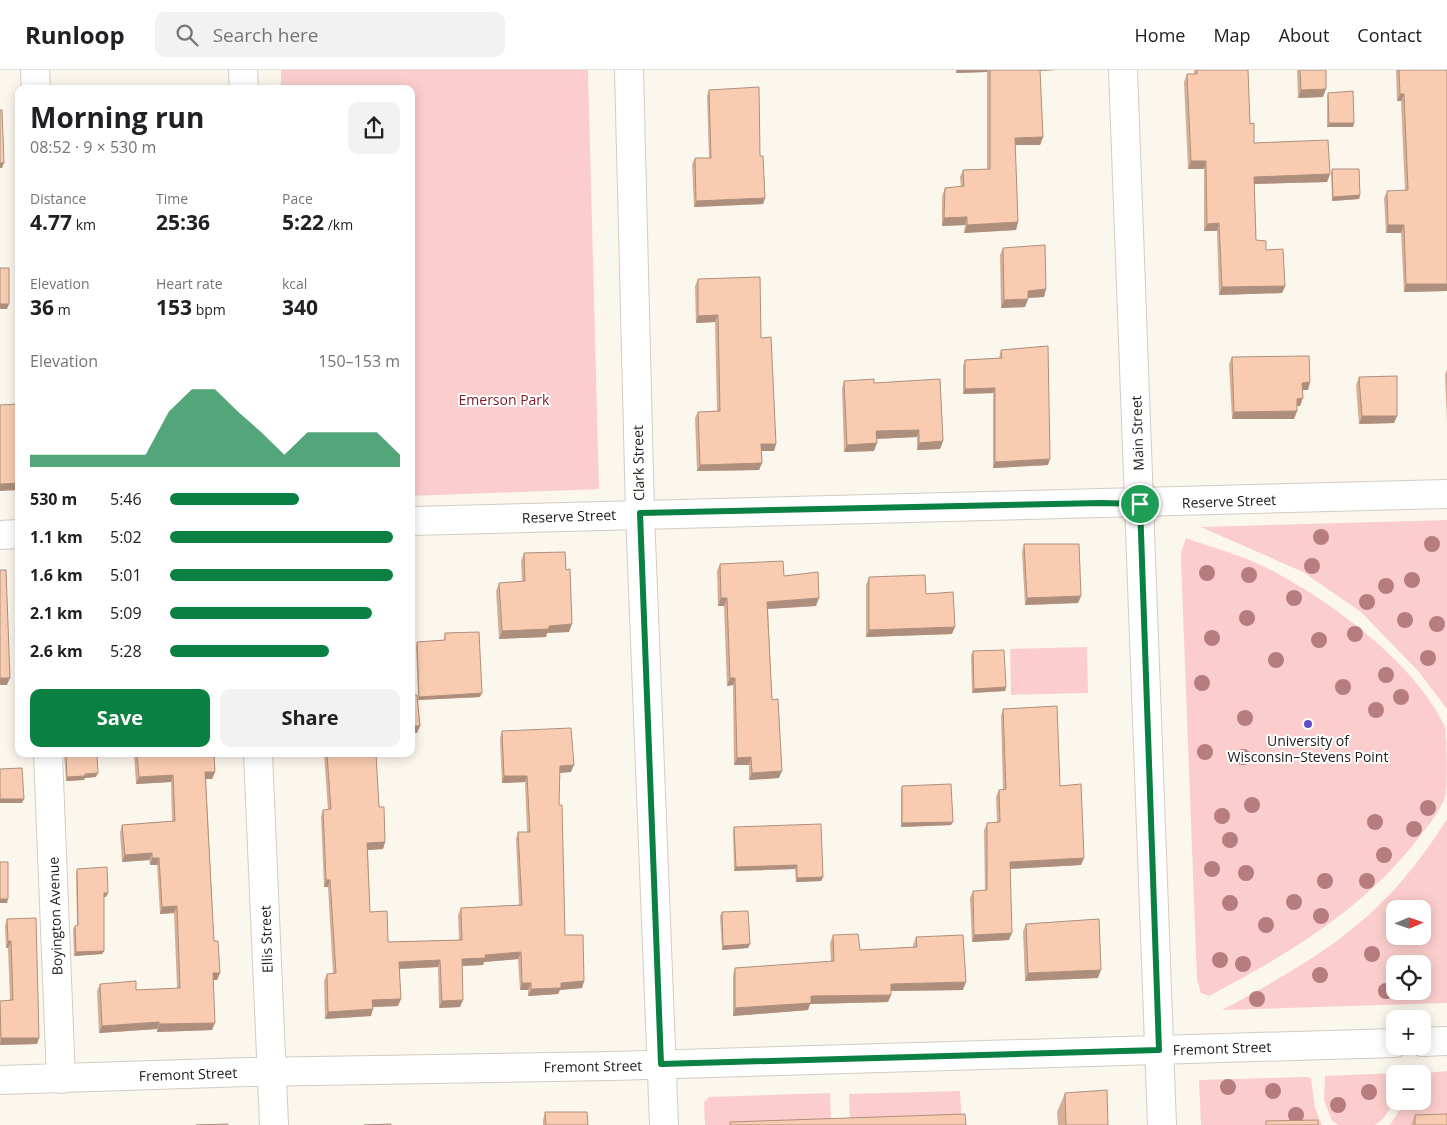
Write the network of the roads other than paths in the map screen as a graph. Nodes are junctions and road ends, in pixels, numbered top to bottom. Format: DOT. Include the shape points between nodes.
graph roads {
  1 [pos="35,70"];
  2 [pos="244,70"];
  3 [pos="629,70"];
  4 [pos="1123,70"];
  5 [pos="36,85"];
  6 [pos="244,85"];
  7 [pos="1447,494"];
  8 [pos="1140,504"];
  9 [pos="640,513"];
  10 [pos="415,521"];
  11 [pos="15,534"];
  12 [pos="0,535"];
  13 [pos="48,757"];
  14 [pos="258,757"];
  15 [pos="1447,1041"];
  16 [pos="1431,1042"];
  17 [pos="1386,1043"];
  18 [pos="1159,1050"];
  19 [pos="661,1064"];
  20 [pos="271,1072"];
  21 [pos="61,1079"];
  22 [pos="0,1080"];
  23 [pos="274,1125"];
  24 [pos="664,1125"];
  25 [pos="1162,1125"];
  1 -- 5 [label="street"];
  2 -- 6 [label="street"];
  3 -- 9 [label="street, Clark Street"];
  4 -- 8 [label="street, Main Street"];
  7 -- 8 [label="street, Reserve Street"];
  8 -- 9 [label="street, Reserve Street"];
  8 -- 18 [label="street, Main Street"];
  9 -- 10 [label="street, Reserve Street"];
  9 -- 19 [label="street, Clark Street"];
  11 -- 12 [label="street"];
  13 -- 21 [label="street, Boyington Avenue"];
  14 -- 20 [label="street, Ellis Street"];
  15 -- 16 [label="street"];
  17 -- 18 [label="street, Fremont Street"];
  18 -- 19 [label="street, Fremont Street"];
  18 -- 25 [label="street, Main Street"];
  19 -- 20 [label="street, Fremont Street"];
  19 -- 24 [label="street, Clark Street"];
  20 -- 21 [label="street, Fremont Street"];
  20 -- 23 [label="street, Ellis Street"];
  21 -- 22 [label="street, Fremont Street"];
}
